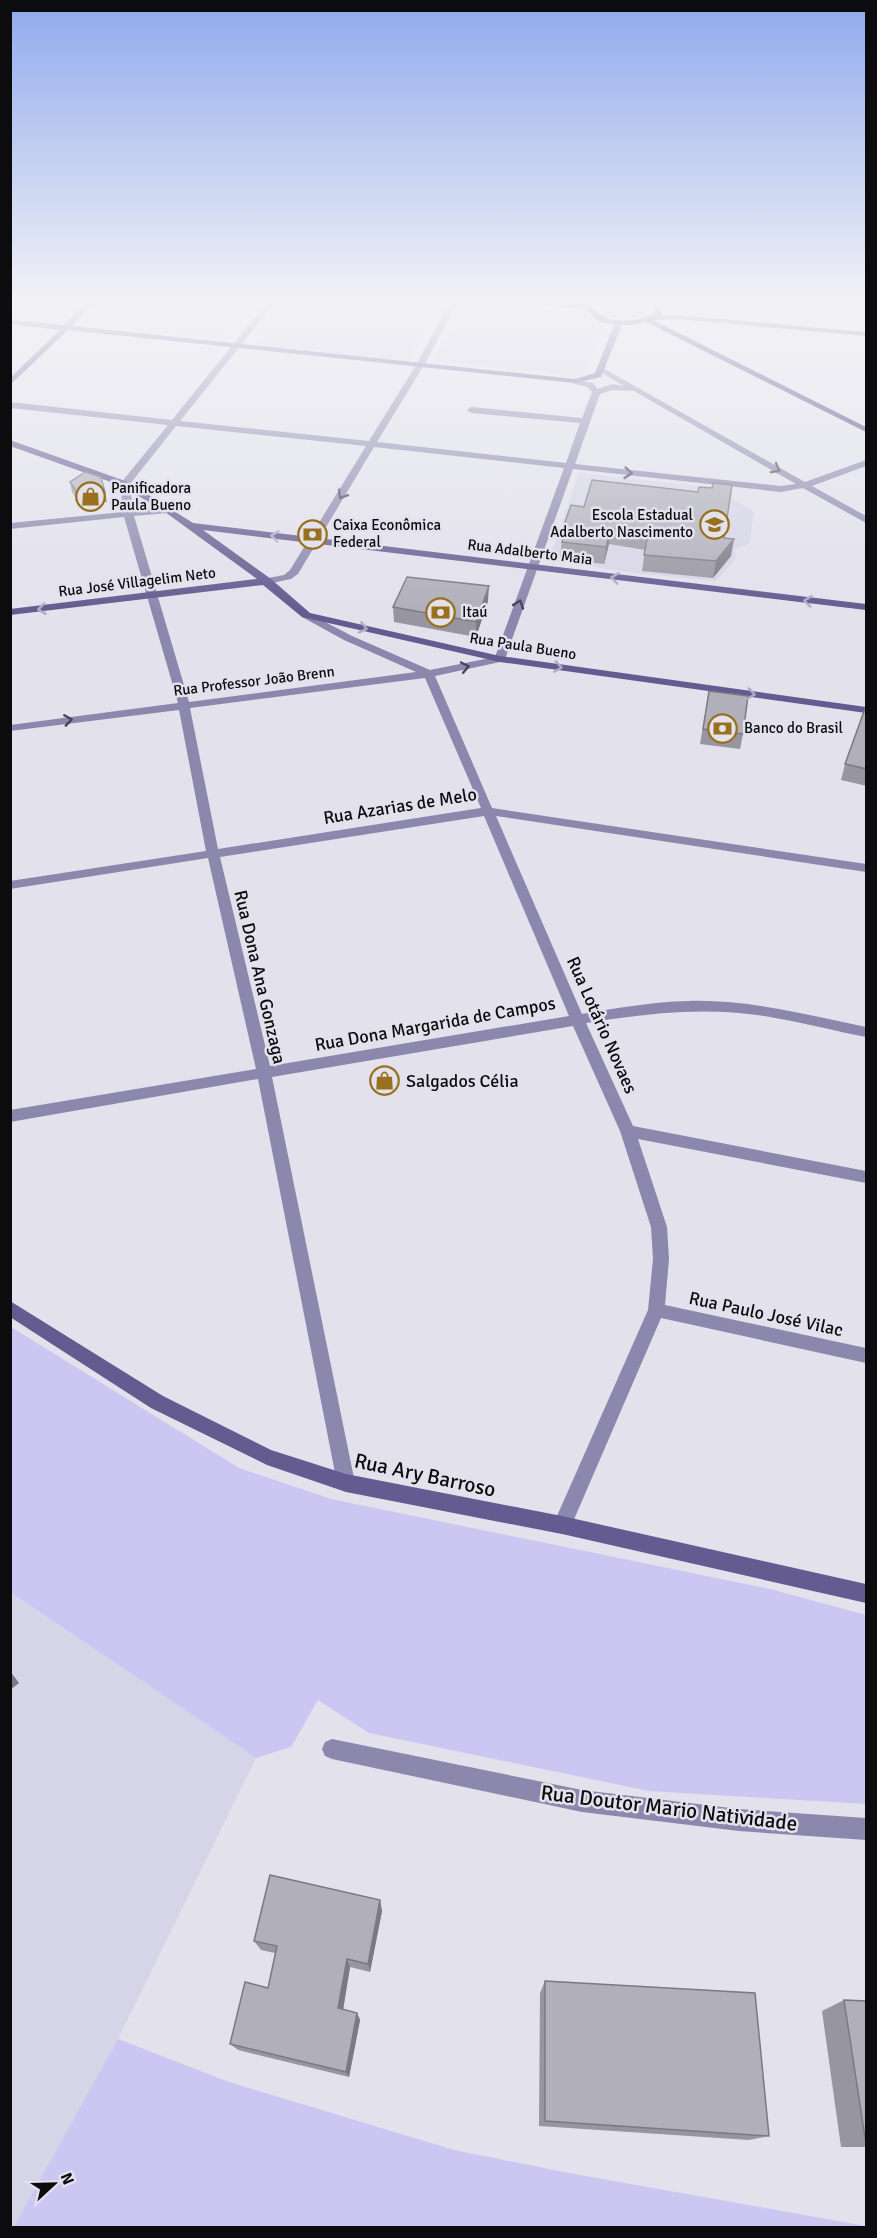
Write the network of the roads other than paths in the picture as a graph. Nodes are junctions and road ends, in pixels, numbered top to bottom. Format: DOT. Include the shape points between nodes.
graph roads {
  1 [pos="188,404"];
  2 [pos="396,404"];
  3 [pos="591,404"];
  4 [pos="661,404"];
  5 [pos="817,404"];
  6 [pos="10,405"];
  7 [pos="471,410"];
  8 [pos="585,421"];
  9 [pos="174,422"];
  10 [pos="867,430"];
  11 [pos="10,443"];
  12 [pos="372,444"];
  13 [pos="867,463"];
  14 [pos="570,466"];
  15 [pos="125,484"];
  16 [pos="805,485"];
  17 [pos="168,510"];
  18 [pos="128,513"];
  19 [pos="867,520"];
  20 [pos="190,525"];
  21 [pos="10,526"];
  22 [pos="314,540"];
  23 [pos="532,568"];
  24 [pos="267,581"];
  25 [pos="153,596"];
  26 [pos="867,608"];
  27 [pos="10,612"];
  28 [pos="306,615"];
  29 [pos="500,659"];
  30 [pos="429,674"];
  31 [pos="184,705"];
  32 [pos="867,710"];
  33 [pos="10,728"];
  34 [pos="488,811"];
  35 [pos="213,853"];
  36 [pos="867,868"];
  37 [pos="10,885"];
  38 [pos="577,1019"];
  39 [pos="867,1032"];
  40 [pos="264,1074"];
  41 [pos="10,1116"];
  42 [pos="628,1131"];
  43 [pos="867,1177"];
  44 [pos="10,1308"];
  45 [pos="656,1310"];
  46 [pos="867,1356"];
  47 [pos="346,1483"];
  48 [pos="562,1525"];
  49 [pos="867,1594"];
  50 [pos="332,1749"];
  51 [pos="867,1829"];
  1 -- 9 [label="street"];
  2 -- 12 [label="street"];
  3 -- 8 [label="street"];
  4 -- 16 [label="street, one-way"];
  5 -- 10 [label="main road"];
  6 -- 9 [label="street"];
  7 -- 8 [label="street"];
  8 -- 14 [label="street"];
  9 -- 12 [label="street"];
  9 -- 15 [label="street"];
  11 -- 15 [label="main road, Rua Paula Bueno"];
  12 -- 14 [label="street"];
  12 -- 22 [label="street, one-way"];
  13 -- 16 [label="street"];
  14 -- 16 [label="street, one-way" via="781,489"];
  14 -- 23 [label="street"];
  15 -- 17 [label="main road, Rua Paula Bueno"];
  15 -- 18 [label="street, Rua Dona Ana Gonzaga"];
  16 -- 19 [label="street"];
  17 -- 18 [label="street"];
  17 -- 20 [label="main road, Rua Paula Bueno"];
  18 -- 21 [label="street"];
  18 -- 25 [label="street, Rua Dona Ana Gonzaga"];
  22 -- 20 [label="main road, Rua Adalberto Maia, one-way"];
  20 -- 24 [label="main road, Rua Paula Bueno"];
  22 -- 23 [label="main road, Rua Adalberto Maia"];
  22 -- 24 [label="street" via="294,572"];
  26 -- 23 [label="main road, Rua Adalberto Maia, one-way"];
  29 -- 23 [label="street, one-way"];
  24 -- 25 [label="main road, Rua José Villagelim Neto"];
  24 -- 28 [label="main road, Rua Paula Bueno"];
  25 -- 27 [label="main road, Rua José Villagelim Neto, one-way"];
  25 -- 31 [label="street, Rua Dona Ana Gonzaga"];
  28 -- 29 [label="main road, Rua Paula Bueno, one-way"];
  28 -- 30 [label="street"];
  30 -- 29 [label="street, Rua Professor João Brenn, one-way"];
  29 -- 32 [label="main road, Rua Paula Bueno, one-way"];
  30 -- 31 [label="street, Rua Professor João Brenn"];
  30 -- 34 [label="street, Rua Lotário Novaes"];
  33 -- 31 [label="street, Rua Professor João Brenn, one-way"];
  31 -- 35 [label="street, Rua Dona Ana Gonzaga"];
  34 -- 35 [label="street, Rua Azarias de Melo"];
  34 -- 36 [label="street, Rua Azarias de Melo"];
  34 -- 38 [label="street, Rua Lotário Novaes"];
  35 -- 37 [label="street, Rua Azarias de Melo"];
  35 -- 40 [label="street, Rua Dona Ana Gonzaga"];
  38 -- 39 [label="street, Rua Dona Margarida de Campos" via="690,1006 756,1010"];
  38 -- 40 [label="street, Rua Dona Margarida de Campos"];
  38 -- 42 [label="street, Rua Lotário Novaes"];
  40 -- 41 [label="street, Rua Dona Margarida de Campos"];
  40 -- 47 [label="street, Rua Dona Ana Gonzaga"];
  42 -- 43 [label="street"];
  42 -- 45 [label="street, Rua Lotário Novaes" via="659,1227 661,1259"];
  44 -- 47 [label="main road, Rua Ary Barroso" via="157,1402 267,1457"];
  45 -- 46 [label="street, Rua Paulo José Vilac"];
  45 -- 48 [label="street, Rua Lotário Novaes"];
  47 -- 48 [label="main road, Rua Ary Barroso"];
  48 -- 49 [label="main road, Rua Ary Barroso"];
  50 -- 51 [label="street, Rua Doutor Mario Natividade" via="582,1801 739,1820"];
}
